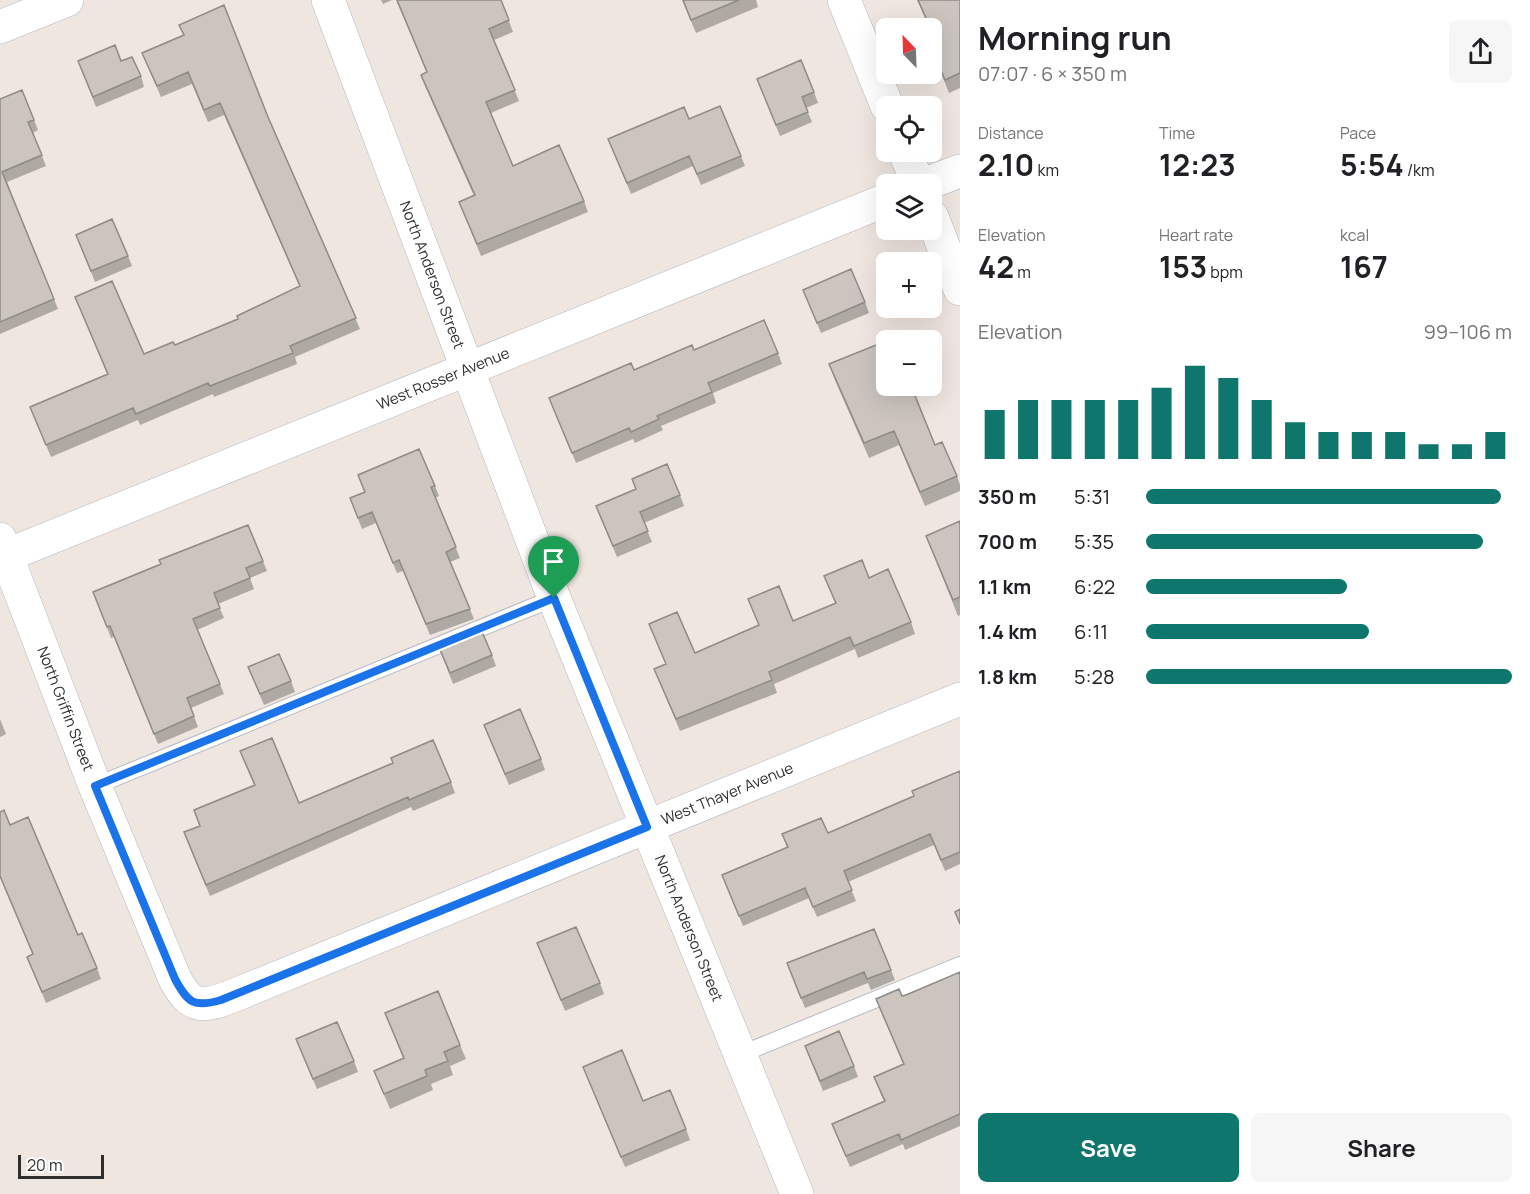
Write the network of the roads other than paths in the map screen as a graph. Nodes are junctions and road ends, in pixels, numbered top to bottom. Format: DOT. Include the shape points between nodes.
graph roads {
  1 [pos="67,0"];
  2 [pos="328,0"];
  3 [pos="843,0"];
  4 [pos="0,27"];
  5 [pos="883,96"];
  6 [pos="960,171"];
  7 [pos="942,178"];
  8 [pos="876,204"];
  9 [pos="941,240"];
  10 [pos="960,288"];
  11 [pos="467,368"];
  12 [pos="2,551"];
  13 [pos="554,598"];
  14 [pos="960,699"];
  15 [pos="95,786"];
  16 [pos="647,827"];
  17 [pos="960,965"];
  18 [pos="195,1004"];
  19 [pos="739,1055"];
  20 [pos="794,1189"];
  1 -- 4 [label="street"];
  2 -- 11 [label="street, North Anderson Street"];
  3 -- 5 [label="street"];
  6 -- 7 [label="street"];
  8 -- 11 [label="street, West Rosser Avenue"];
  9 -- 10 [label="street"];
  11 -- 12 [label="street, West Rosser Avenue"];
  11 -- 13 [label="street, North Anderson Street"];
  12 -- 15 [label="street, North Griffin Street"];
  13 -- 15 [label="lane"];
  13 -- 16 [label="street, North Anderson Street"];
  14 -- 16 [label="street, West Thayer Avenue"];
  15 -- 18 [label="street, North Griffin Street" via="175,979"];
  16 -- 18 [label="street, West Thayer Avenue" via="228,998"];
  16 -- 19 [label="street, North Anderson Street"];
  17 -- 19 [label="lane"];
  19 -- 20 [label="street, North Anderson Street"];
}
